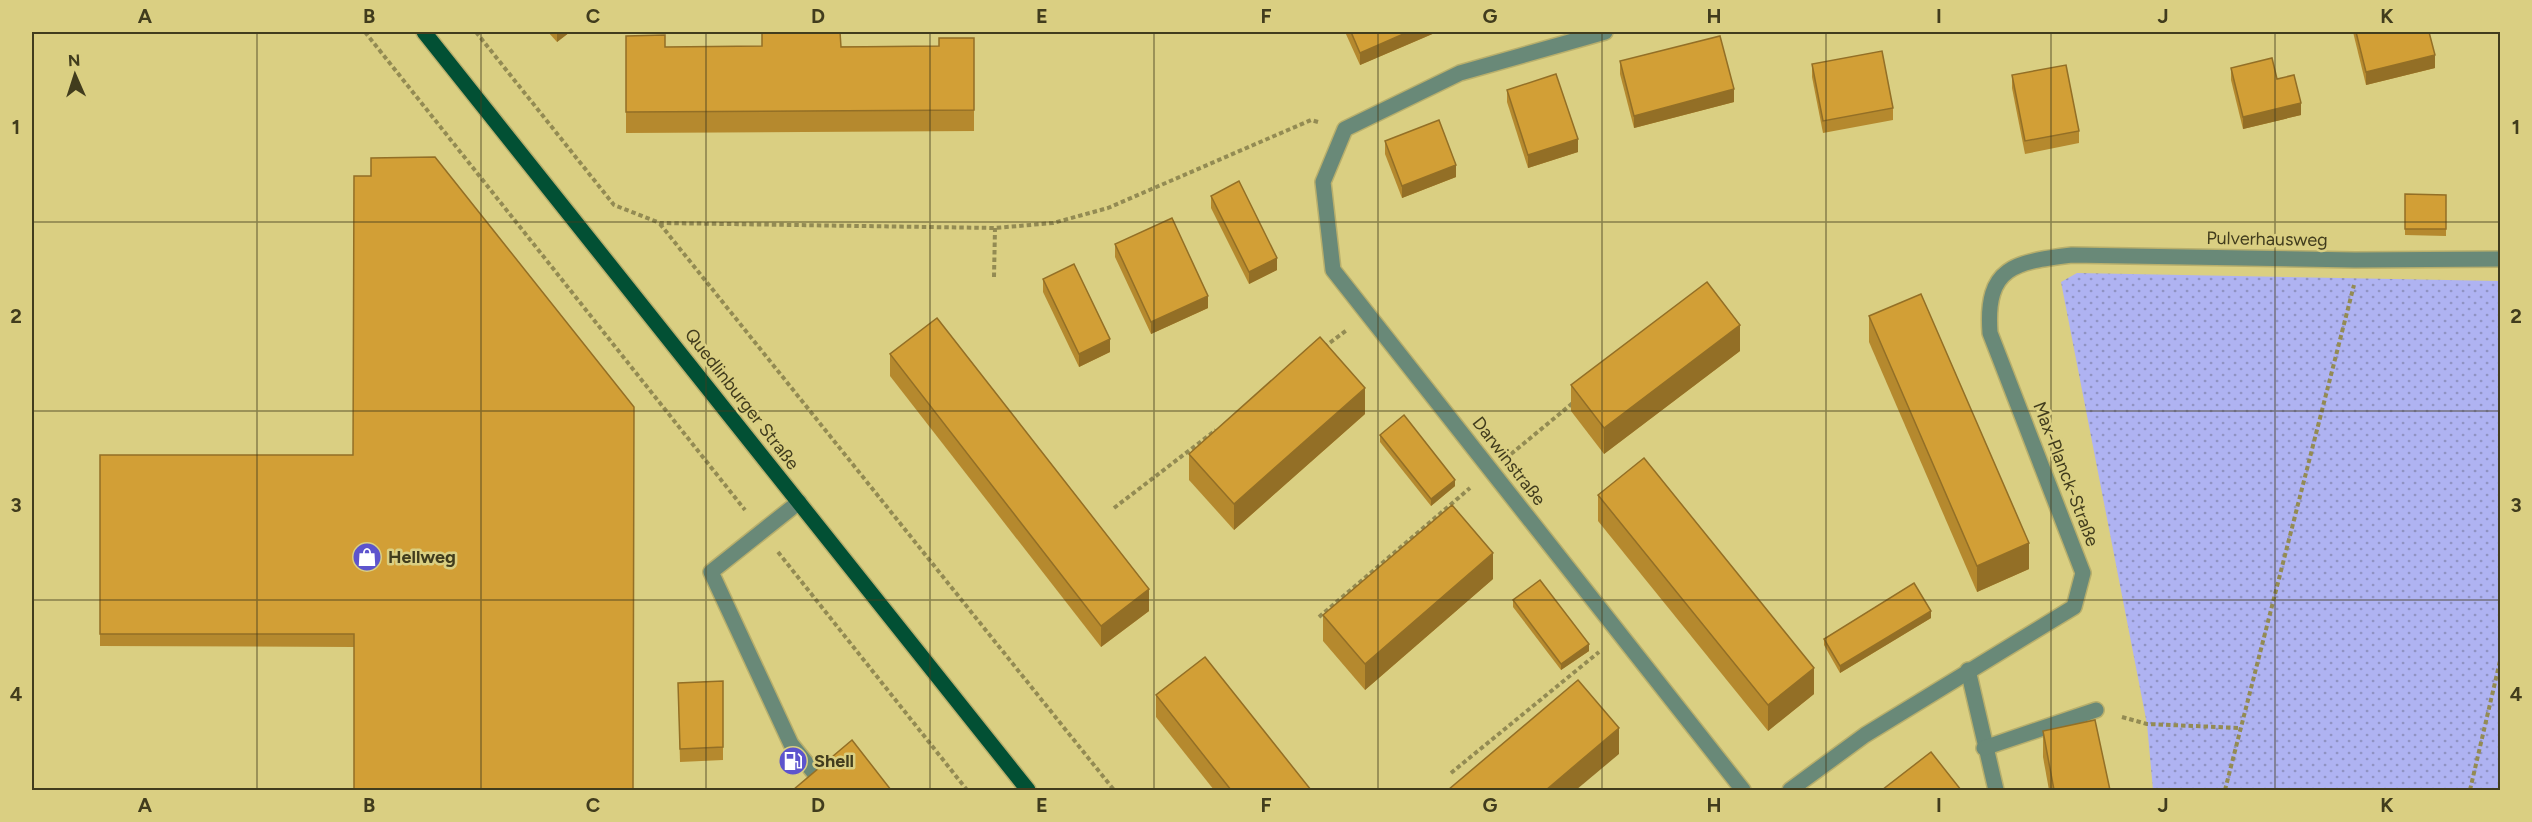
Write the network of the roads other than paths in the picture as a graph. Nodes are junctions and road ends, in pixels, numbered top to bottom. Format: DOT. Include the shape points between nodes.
graph roads {
  1 [pos="424,32"];
  2 [pos="1605,32"];
  3 [pos="2500,259"];
  4 [pos="2034,260"];
  5 [pos="799,502"];
  6 [pos="1968,670"];
  7 [pos="2096,710"];
  8 [pos="1984,748"];
  9 [pos="828,790"];
  10 [pos="1028,790"];
  11 [pos="1743,790"];
  12 [pos="1790,790"];
  13 [pos="1996,790"];
  1 -- 5 [label="main road, Quedlinburger Straße"];
  2 -- 11 [label="street, Darwinstraße" via="1460,73 1345,129 1323,182 1334,270"];
  3 -- 4 [label="street, Pulverhausweg" via="2072,255"];
  4 -- 6 [label="street, Max-Planck-Straße" via="2013,267 1996,282 1988,308 1990,333 2084,573 2074,607"];
  5 -- 9 [label="street" via="711,572 791,744"];
  5 -- 10 [label="main road, Quedlinburger Straße"];
  6 -- 8 [label="street"];
  6 -- 12 [label="street, Max-Planck-Straße" via="1866,735"];
  7 -- 8 [label="street"];
  8 -- 13 [label="street"];
}
